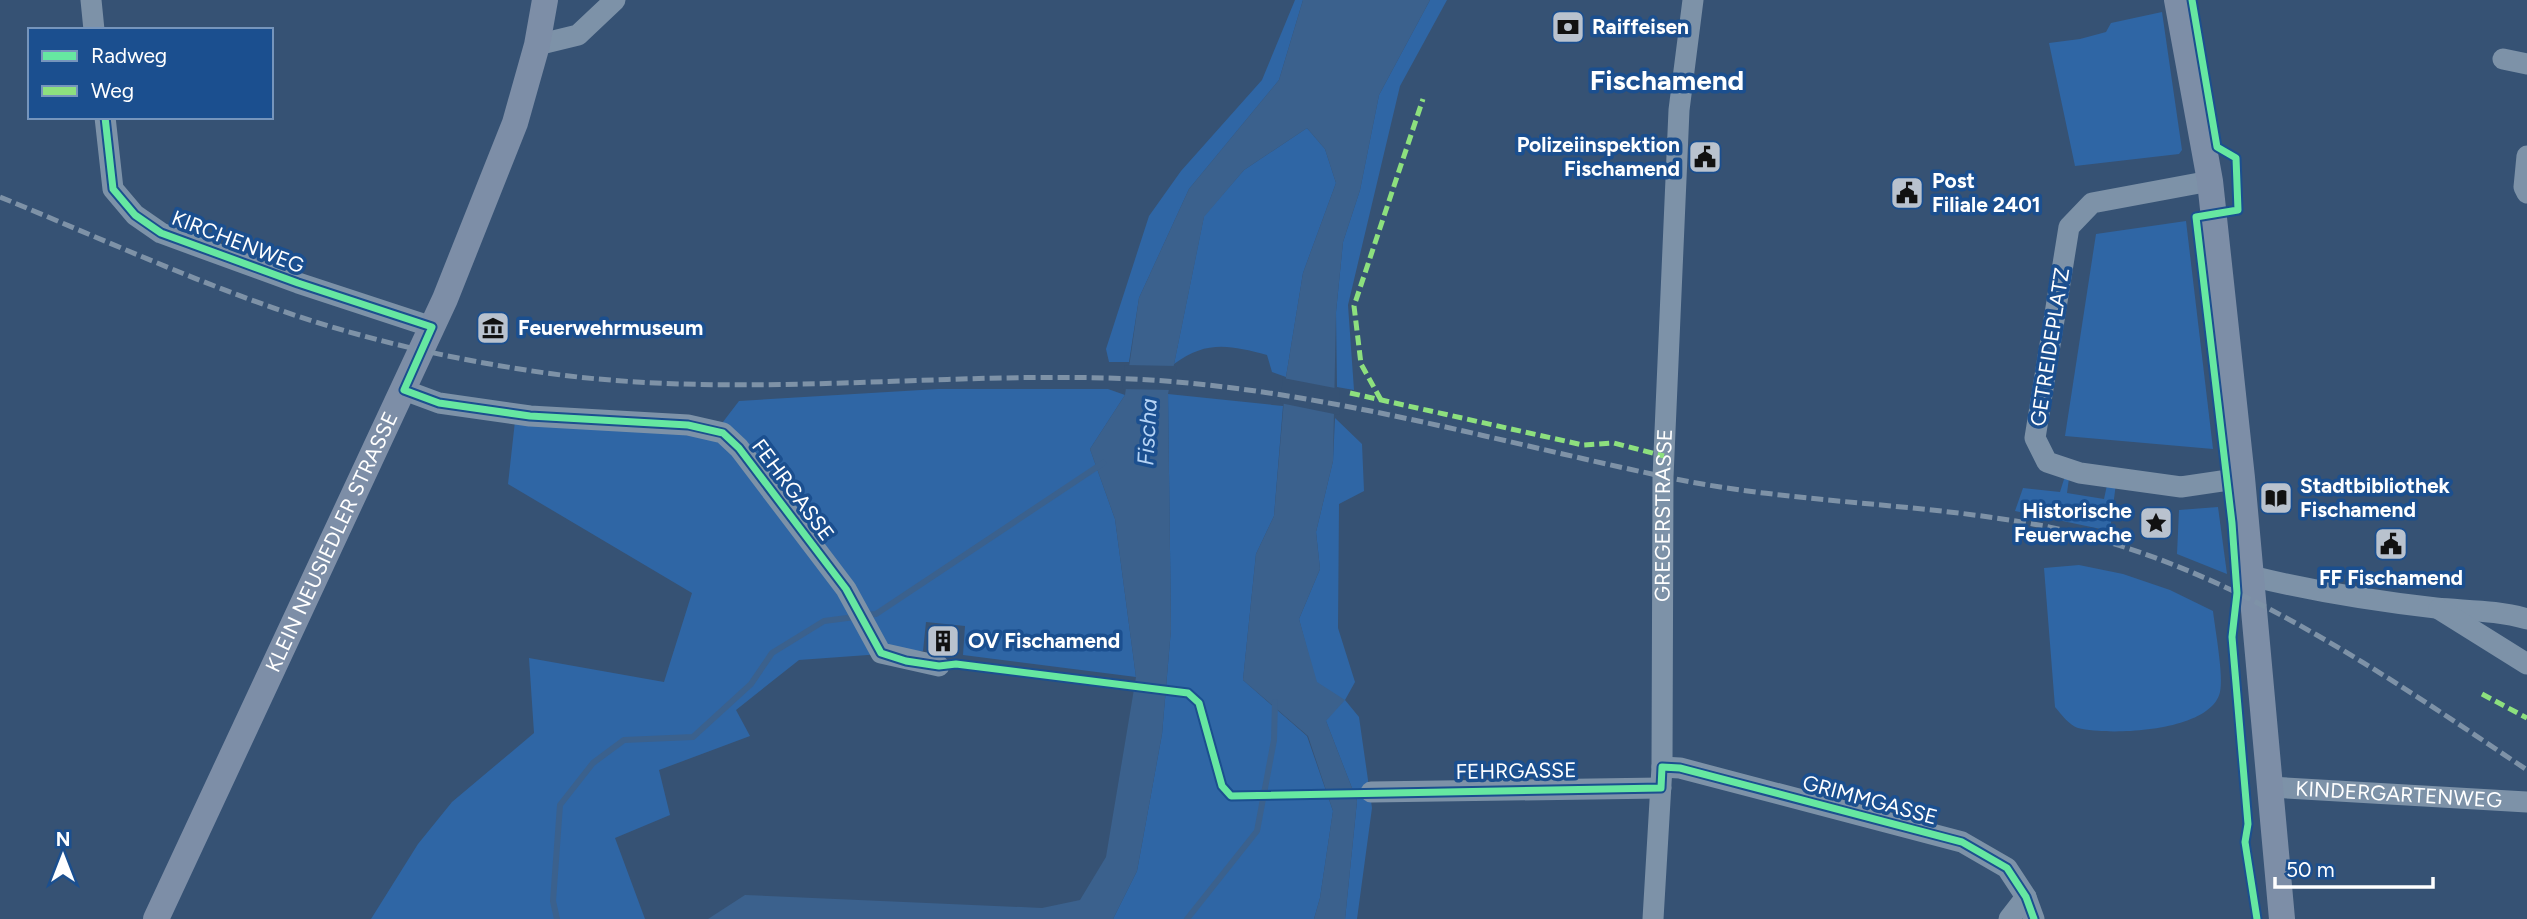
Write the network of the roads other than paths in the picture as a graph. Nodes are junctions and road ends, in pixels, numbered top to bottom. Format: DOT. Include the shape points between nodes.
graph roads {
  1 [pos="91,0"];
  2 [pos="544,0"];
  3 [pos="615,0"];
  4 [pos="1693,0"];
  5 [pos="2177,0"];
  6 [pos="94,28"];
  7 [pos="537,45"];
  8 [pos="2503,59"];
  9 [pos="2527,64"];
  10 [pos="105,119"];
  11 [pos="2527,156"];
  12 [pos="2210,181"];
  13 [pos="2527,192"];
  14 [pos="432,327"];
  15 [pos="404,390"];
  16 [pos="2242,478"];
  17 [pos="2251,576"];
  18 [pos="2437,608"];
  19 [pos="2527,619"];
  20 [pos="2527,664"];
  21 [pos="939,666"];
  22 [pos="1662,777"];
  23 [pos="2269,787"];
  24 [pos="1371,792"];
  25 [pos="2527,802"];
  26 [pos="2026,897"];
  27 [pos="156,919"];
  28 [pos="1653,919"];
  29 [pos="2009,919"];
  30 [pos="2034,919"];
  31 [pos="2282,919"];
  1 -- 6 [label="street"];
  2 -- 7 [label="main road, KLEIN NEUSIEDLER STRASSE"];
  3 -- 7 [label="street" via="578,35"];
  4 -- 22 [label="street, GREGERSTRASSE" via="1679,110 1663,477"];
  5 -- 12 [label="main road"];
  7 -- 14 [label="main road, KLEIN NEUSIEDLER STRASSE" via="515,123"];
  8 -- 9 [label="street"];
  10 -- 14 [label="street, KIRCHENWEG" via="113,189 135,215 161,233"];
  11 -- 13 [label="street"];
  12 -- 16 [label="main road"];
  12 -- 16 [label="street, GETREIDEPLATZ" via="2092,203 2069,227 2035,438 2047,462 2080,473 2180,487"];
  14 -- 15 [label="main road, KLEIN NEUSIEDLER STRASSE"];
  15 -- 21 [label="street, FEHRGASSE" via="439,402 530,416 688,425 723,433 846,589 881,653"];
  15 -- 27 [label="main road, KLEIN NEUSIEDLER STRASSE"];
  16 -- 17 [label="main road"];
  17 -- 18 [label="street" via="2305,590"];
  17 -- 23 [label="main road"];
  18 -- 19 [label="street" via="2501,612"];
  18 -- 20 [label="street"];
  22 -- 24 [label="street, FEHRGASSE"];
  22 -- 26 [label="street, GRIMMGASSE" via="1680,768 1962,842 2007,868"];
  22 -- 28 [label="street, GREGERSTRASSE"];
  23 -- 25 [label="street, KINDERGARTENWEG"];
  23 -- 31 [label="main road"];
  26 -- 29 [label="street"];
  26 -- 30 [label="street, GRIMMGASSE"];
}
